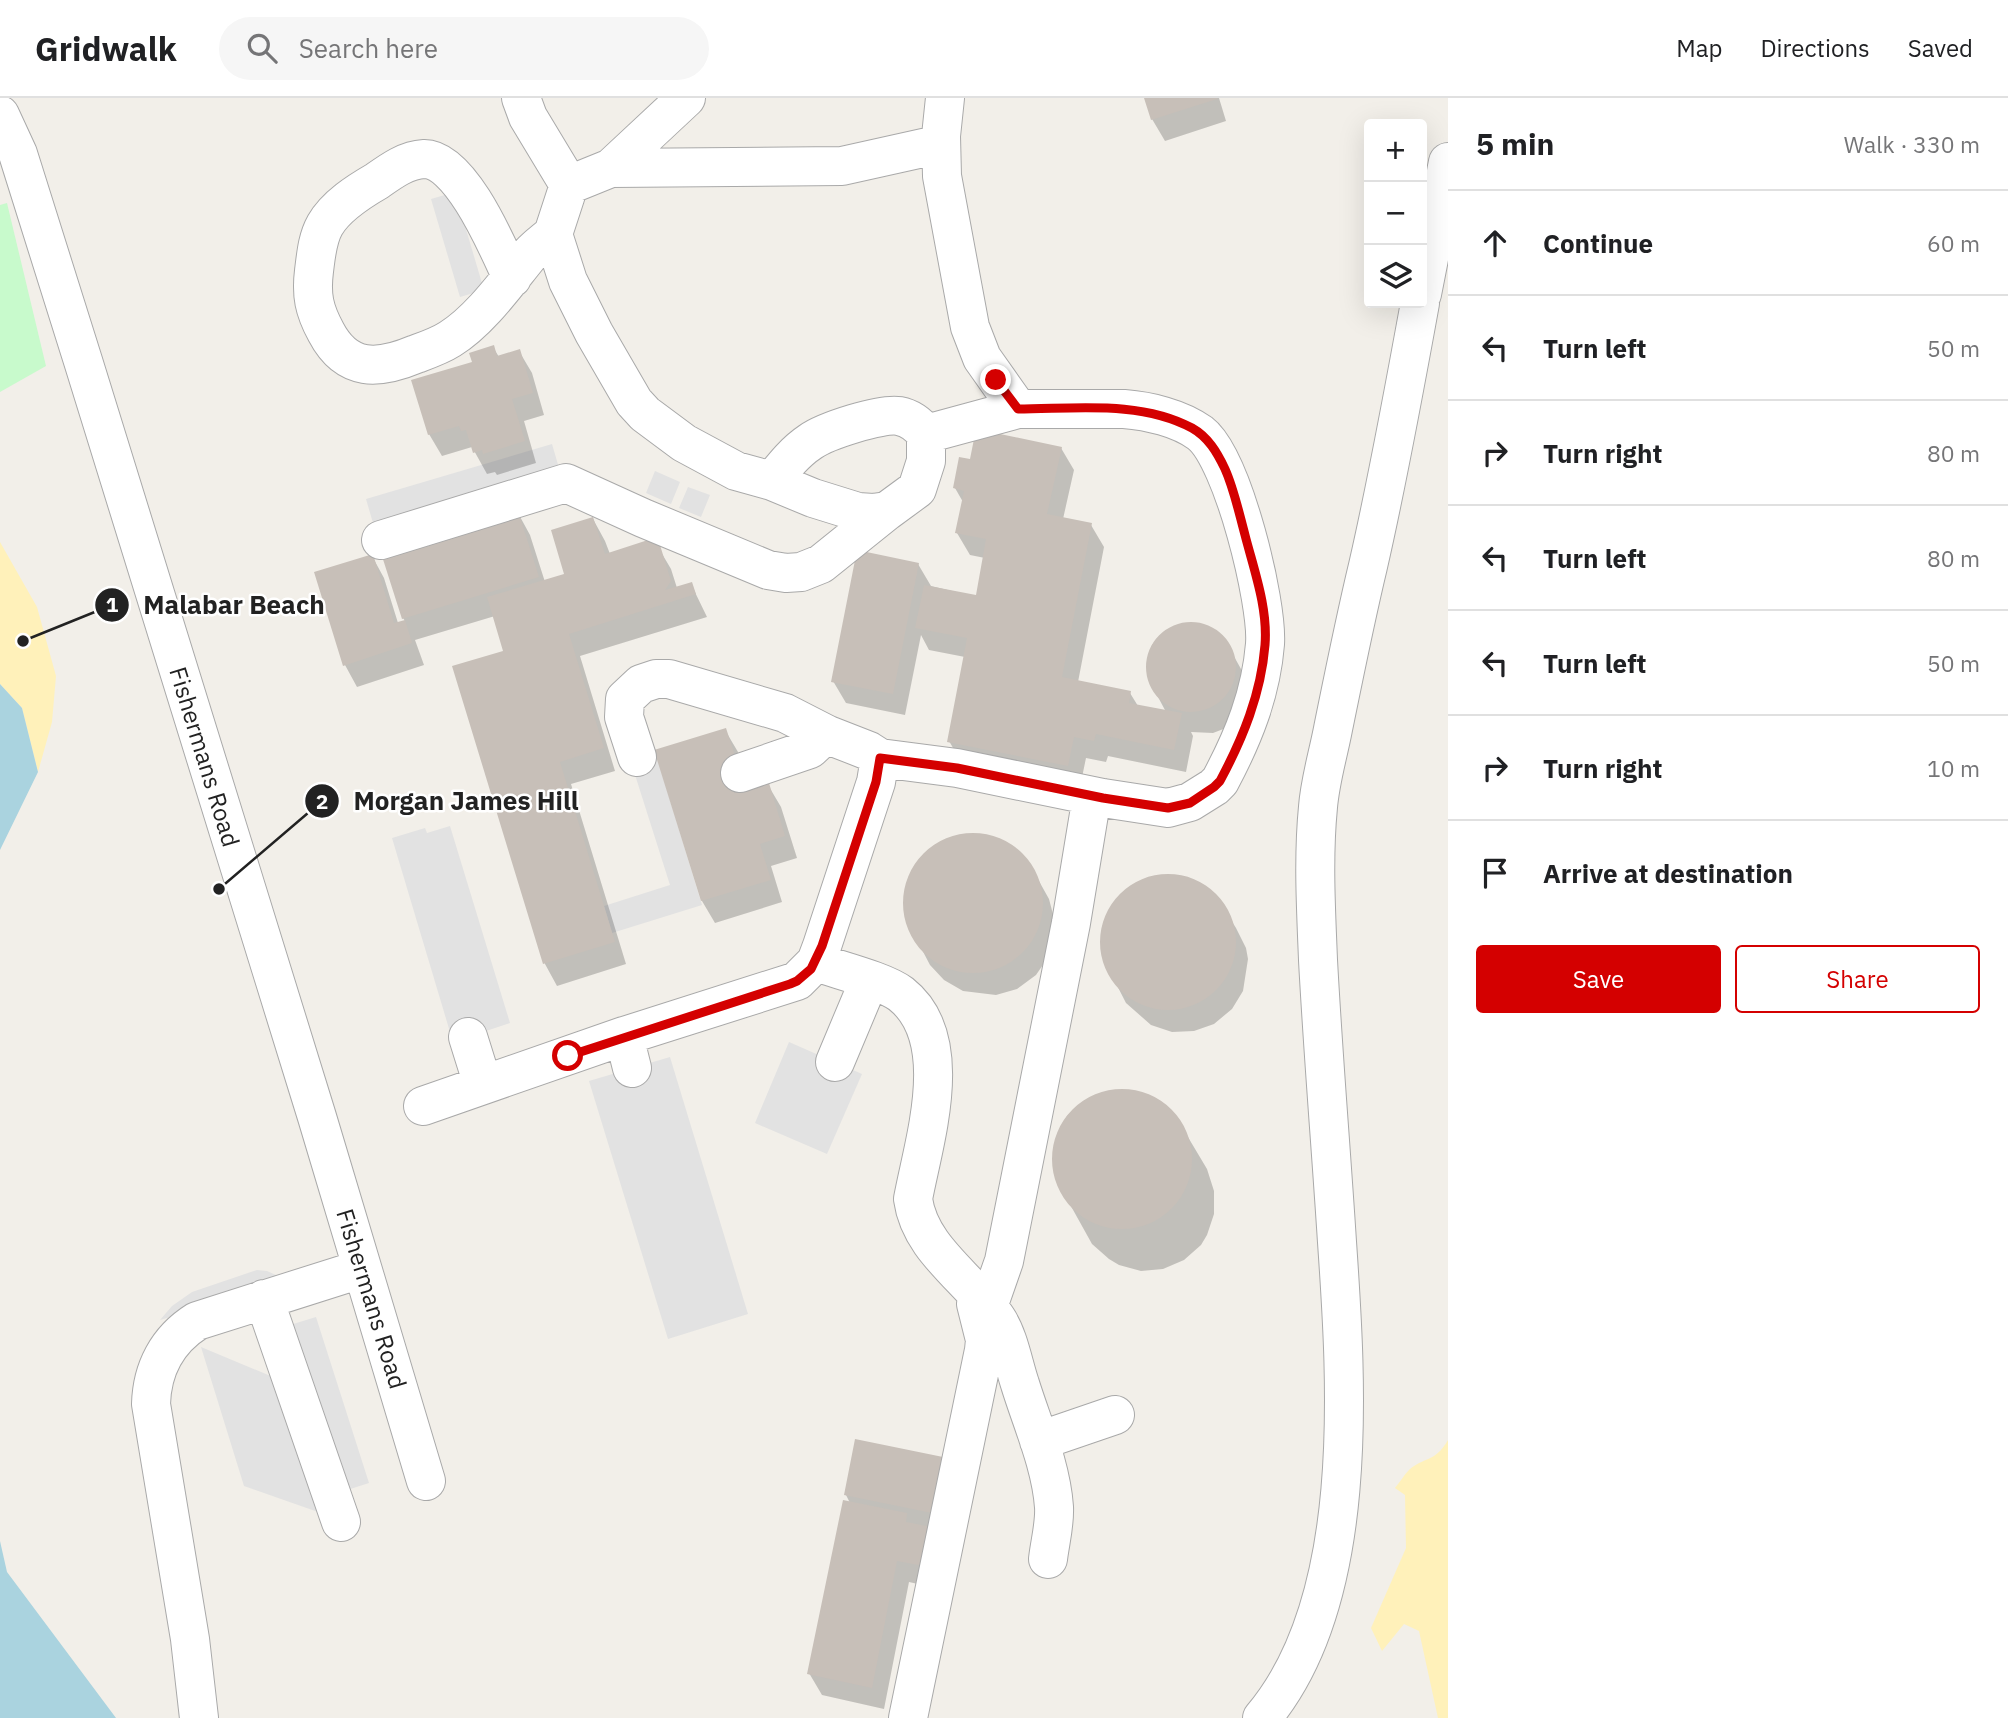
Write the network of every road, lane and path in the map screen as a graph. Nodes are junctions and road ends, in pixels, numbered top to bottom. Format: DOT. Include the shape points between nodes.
graph roads {
  1 [pos="521,98"];
  2 [pos="686,98"];
  3 [pos="944,98"];
  4 [pos="0,115"];
  5 [pos="941,144"];
  6 [pos="1448,162"];
  7 [pos="611,169"];
  8 [pos="569,185"];
  9 [pos="553,234"];
  10 [pos="1427,269"];
  11 [pos="512,278"];
  12 [pos="1419,308"];
  13 [pos="1018,409"];
  14 [pos="926,434"];
  15 [pos="772,481"];
  16 [pos="887,511"];
  17 [pos="381,540"];
  18 [pos="826,734"];
  19 [pos="637,757"];
  20 [pos="880,758"];
  21 [pos="740,773"];
  22 [pos="1092,796"];
  23 [pos="816,962"];
  24 [pos="869,981"];
  25 [pos="468,1037"];
  26 [pos="835,1062"];
  27 [pos="483,1085"];
  28 [pos="423,1106"];
  29 [pos="361,1269"];
  30 [pos="979,1296"];
  31 [pos="264,1299"];
  32 [pos="1115,1415"];
  33 [pos="1039,1441"];
  34 [pos="426,1481"];
  35 [pos="341,1522"];
  36 [pos="1048,1559"];
  37 [pos="199,1718"];
  38 [pos="908,1718"];
  39 [pos="1262,1718"];
  1 -- 8 [label="street"];
  2 -- 7 [label="street"];
  3 -- 5 [label="street"];
  4 -- 29 [label="street, Fishermans Road" via="18,154 68,312"];
  5 -- 7 [label="street" via="842,166"];
  5 -- 13 [label="street" via="943,183 972,337 987,367"];
  6 -- 10 [label="street"];
  7 -- 8 [label="street"];
  8 -- 9 [label="street"];
  9 -- 11 [label="street"];
  9 -- 15 [label="street" via="582,310 640,409 711,459"];
  11 -- 11 [label="street" via="450,339 381,365 356,362 338,351 317,316 311,291 317,245 330,217 359,191 401,165 422,159 440,163 459,183 487,224"];
  12 -- 39 [label="street" via="1318,806 1316,900 1322,1054 1343,1335 1339,1505 1321,1604 1308,1642"];
  13 -- 14 [label="street"];
  13 -- 22 [label="street" via="1137,410 1200,433 1225,470 1260,593 1265,646 1257,694 1220,781 1199,797 1168,808"];
  14 -- 15 [label="street" via="897,415 859,422 816,438"];
  14 -- 16 [label="street" via="926,461 917,489"];
  15 -- 16 [label="street" via="858,512"];
  16 -- 17 [label="street" via="821,564 794,573 735,558 566,483"];
  18 -- 19 [label="street" via="785,713 663,678 642,684 625,699 624,717"];
  18 -- 20 [label="street"];
  18 -- 21 [label="street" via="810,750"];
  20 -- 22 [label="street" via="957,768"];
  20 -- 23 [label="street"];
  22 -- 30 [label="street" via="1004,1261"];
  23 -- 24 [label="street"];
  23 -- 27 [label="street" via="790,984 628,1052"];
  24 -- 26 [label="street"];
  24 -- 30 [label="street" via="900,993 929,1040 934,1068 914,1209 929,1240"];
  25 -- 27 [label="street"];
  27 -- 28 [label="street"];
  29 -- 31 [label="street"];
  29 -- 34 [label="street, Fishermans Road"];
  30 -- 33 [label="street" via="1005,1333"];
  30 -- 38 [label="street" via="984,1350"];
  31 -- 35 [label="street"];
  31 -- 37 [label="street" via="207,1316 180,1332 162,1357 153,1384 151,1404"];
  32 -- 33 [label="street"];
  33 -- 36 [label="street" via="1054,1510"];
}
